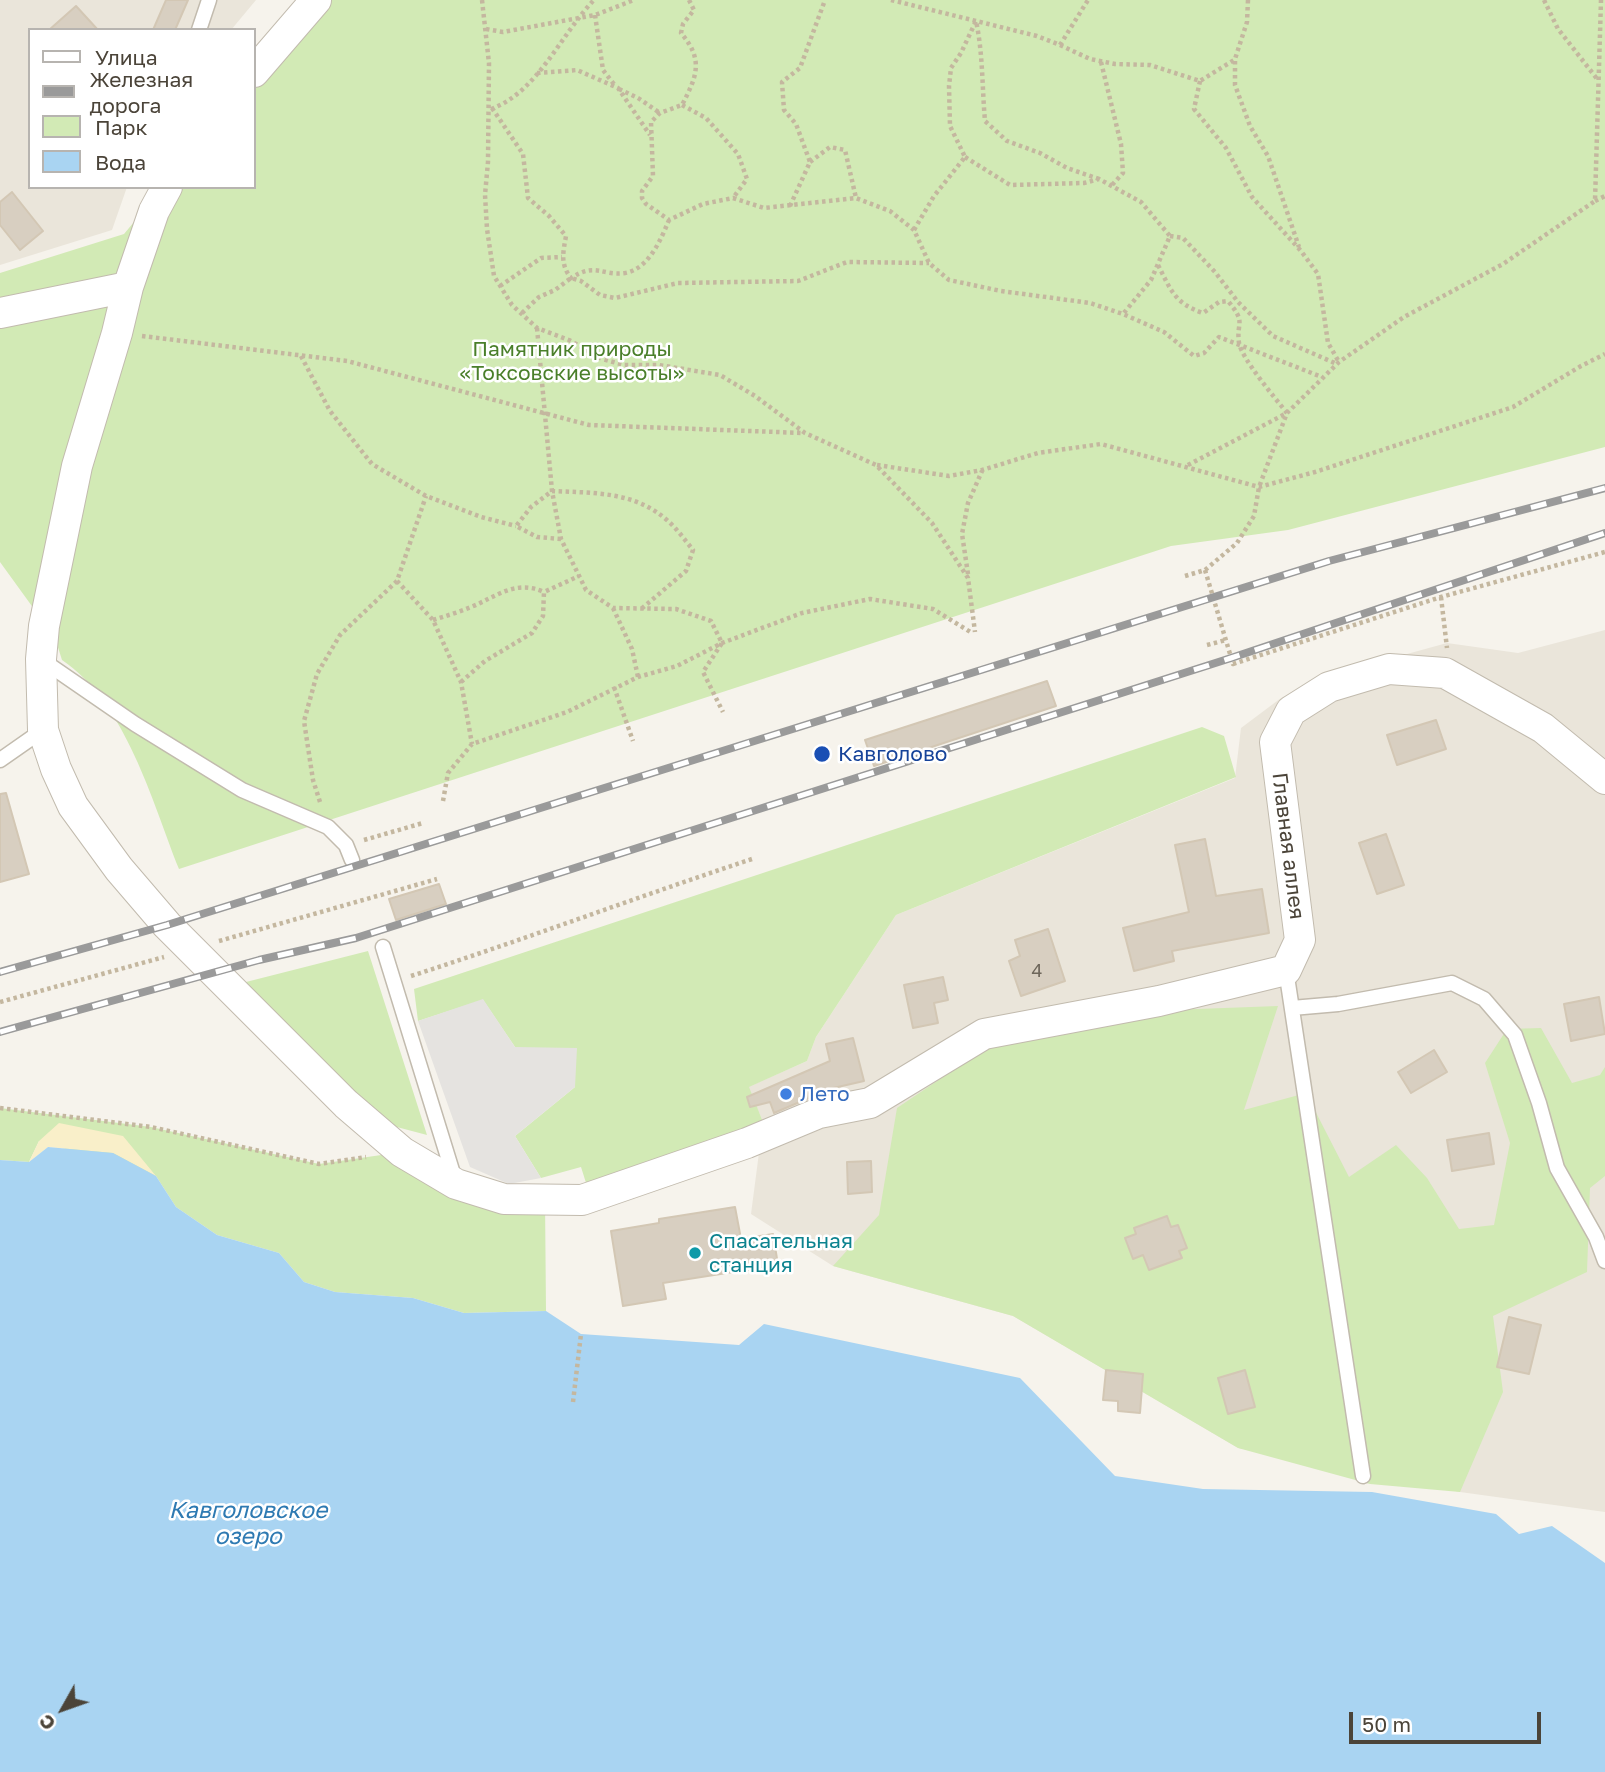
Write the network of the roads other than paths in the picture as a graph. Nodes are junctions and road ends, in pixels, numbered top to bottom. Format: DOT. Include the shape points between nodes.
graph roads {
  1 [pos="209,0"];
  2 [pos="316,0"];
  3 [pos="200,28"];
  4 [pos="256,70"];
  5 [pos="166,189"];
  6 [pos="128,287"];
  7 [pos="0,313"];
  8 [pos="41,659"];
  9 [pos="43,730"];
  10 [pos="0,760"];
  11 [pos="1605,779"];
  12 [pos="352,860"];
  13 [pos="383,947"];
  14 [pos="1286,970"];
  15 [pos="1292,1008"];
  16 [pos="456,1184"];
  17 [pos="1605,1261"];
  18 [pos="1363,1476"];
  1 -- 3 [label="lane"];
  2 -- 4 [label="street"];
  5 -- 6 [label="street"];
  6 -- 7 [label="street"];
  6 -- 8 [label="street" via="77,466"];
  8 -- 9 [label="street"];
  8 -- 12 [label="lane" via="243,790 328,827 346,845"];
  9 -- 10 [label="lane"];
  9 -- 16 [label="street" via="74,806 167,925 346,1104 402,1152"];
  11 -- 14 [label="street, Главная аллея" via="1542,728 1445,673 1390,669 1329,687 1291,711 1275,742 1300,940"];
  13 -- 16 [label="lane"];
  14 -- 15 [label="lane"];
  14 -- 16 [label="street" via="1159,1001 984,1034 870,1103 819,1113 747,1143 582,1199 504,1199"];
  15 -- 17 [label="lane" via="1452,983 1484,999 1515,1035 1557,1168"];
  15 -- 18 [label="lane"];
}
